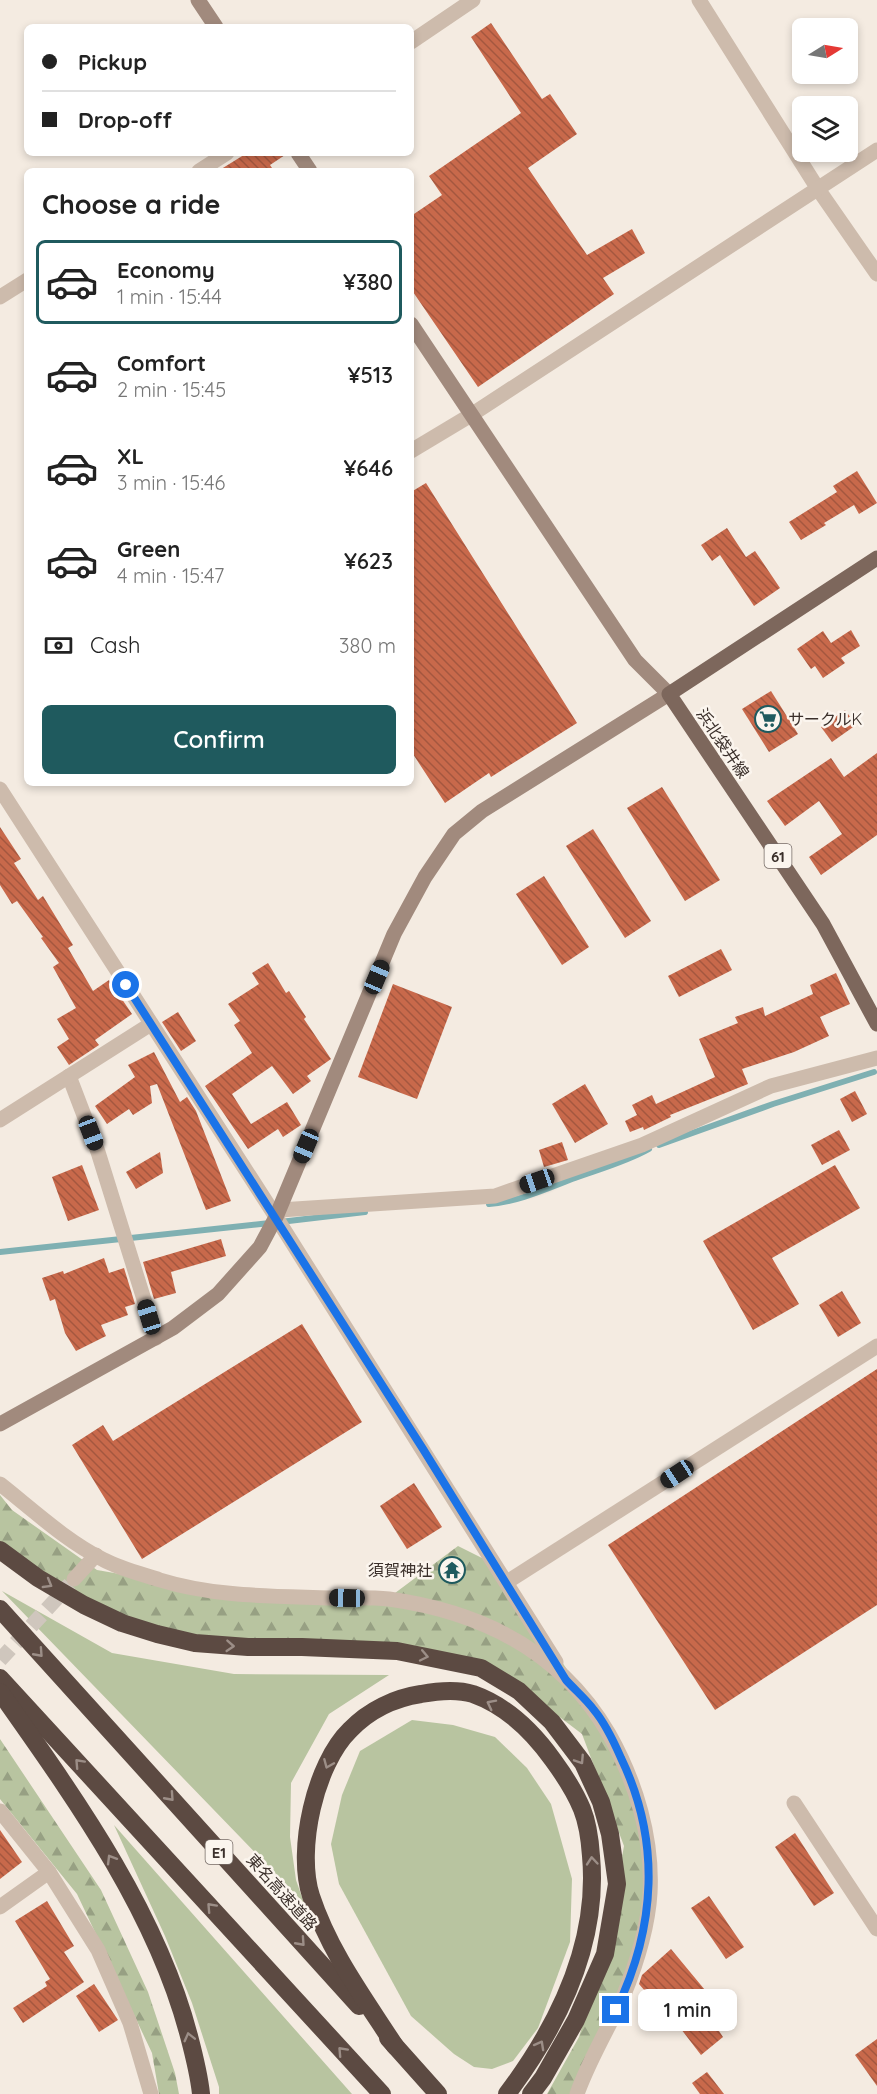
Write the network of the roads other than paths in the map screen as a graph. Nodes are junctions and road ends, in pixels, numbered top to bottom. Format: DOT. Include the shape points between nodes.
graph roads {
  1 [pos="198,0"];
  2 [pos="473,0"];
  3 [pos="699,0"];
  4 [pos="214,24"];
  5 [pos="414,40"];
  6 [pos="877,150"];
  7 [pos="222,156"];
  8 [pos="204,168"];
  9 [pos="818,189"];
  10 [pos="877,274"];
  11 [pos="24,282"];
  12 [pos="0,297"];
  13 [pos="414,329"];
  14 [pos="471,415"];
  15 [pos="414,449"];
  16 [pos="877,558"];
  17 [pos="669,694"];
  18 [pos="0,789"];
  19 [pos="151,1024"];
  20 [pos="877,1024"];
  21 [pos="877,1058"];
  22 [pos="69,1076"];
  23 [pos="0,1120"];
  24 [pos="278,1214"];
  25 [pos="156,1338"];
  26 [pos="877,1346"];
  27 [pos="0,1424"];
  28 [pos="0,1484"];
  29 [pos="0,1550"];
  30 [pos="96,1555"];
  31 [pos="74,1580"];
  32 [pos="507,1582"];
  33 [pos="0,1609"];
  34 [pos="0,1677"];
  35 [pos="566,1680"];
  36 [pos="0,1692"];
  37 [pos="794,1803"];
  38 [pos="0,1811"];
  39 [pos="49,1872"];
  40 [pos="0,1906"];
  41 [pos="877,1929"];
  42 [pos="395,2046"];
  43 [pos="151,2094"];
  44 [pos="201,2094"];
  45 [pos="382,2094"];
  46 [pos="438,2094"];
  47 [pos="507,2094"];
  48 [pos="531,2094"];
  49 [pos="577,2094"];
  1 -- 4 [label="street"];
  2 -- 5 [label="street"];
  3 -- 9 [label="street"];
  6 -- 9 [label="street"];
  7 -- 8 [label="street"];
  9 -- 10 [label="street"];
  9 -- 14 [label="street"];
  11 -- 12 [label="street"];
  13 -- 14 [label="street"];
  14 -- 15 [label="street"];
  14 -- 17 [label="street" via="635,660"];
  16 -- 17 [label="main road"];
  17 -- 20 [label="main road, 浜北袋井線 / 61" via="823,924"];
  17 -- 24 [label="street" via="483,811 454,834 394,934"];
  18 -- 19 [label="street"];
  19 -- 22 [label="street"];
  19 -- 24 [label="street"];
  21 -- 24 [label="street" via="771,1086 642,1145 495,1196"];
  22 -- 23 [label="street"];
  22 -- 25 [label="street" via="98,1152"];
  24 -- 25 [label="street" via="260,1247 218,1294"];
  24 -- 32 [label="street"];
  25 -- 27 [label="street"];
  26 -- 32 [label="street"];
  28 -- 30 [label="street"];
  29 -- 48 [label="highway, one-way" via="84,1605 157,1634 195,1643 248,1647 397,1651 481,1668 519,1691 552,1722 583,1763 601,1802 617,1884 605,1954 576,2020"];
  30 -- 31 [label="street"];
  30 -- 35 [label="street" via="161,1580 206,1591 387,1599 431,1608 481,1623 516,1639 542,1656"];
  32 -- 35 [label="street"];
  33 -- 42 [label="highway, 東名高速道路 / E1, one-way"];
  45 -- 34 [label="highway, one-way"];
  35 -- 49 [label="street" via="596,1712 634,1785 648,1843 650,1893 640,1945 623,1995"];
  44 -- 36 [label="highway, one-way" via="180,2001 125,1883 81,1809"];
  37 -- 41 [label="street"];
  38 -- 39 [label="street"];
  39 -- 40 [label="street"];
  39 -- 43 [label="street" via="98,1950 130,2023"];
  42 -- 46 [label="highway, 東名高速道路 / E1"];
  47 -- 42 [label="highway, one-way" via="530,2064 561,2008 584,1948 594,1883 590,1837 583,1810 565,1775 536,1737 504,1710 472,1694 441,1690 403,1696 376,1710 349,1730 331,1756 315,1796 305,1846 310,1894 332,1945"];
}
